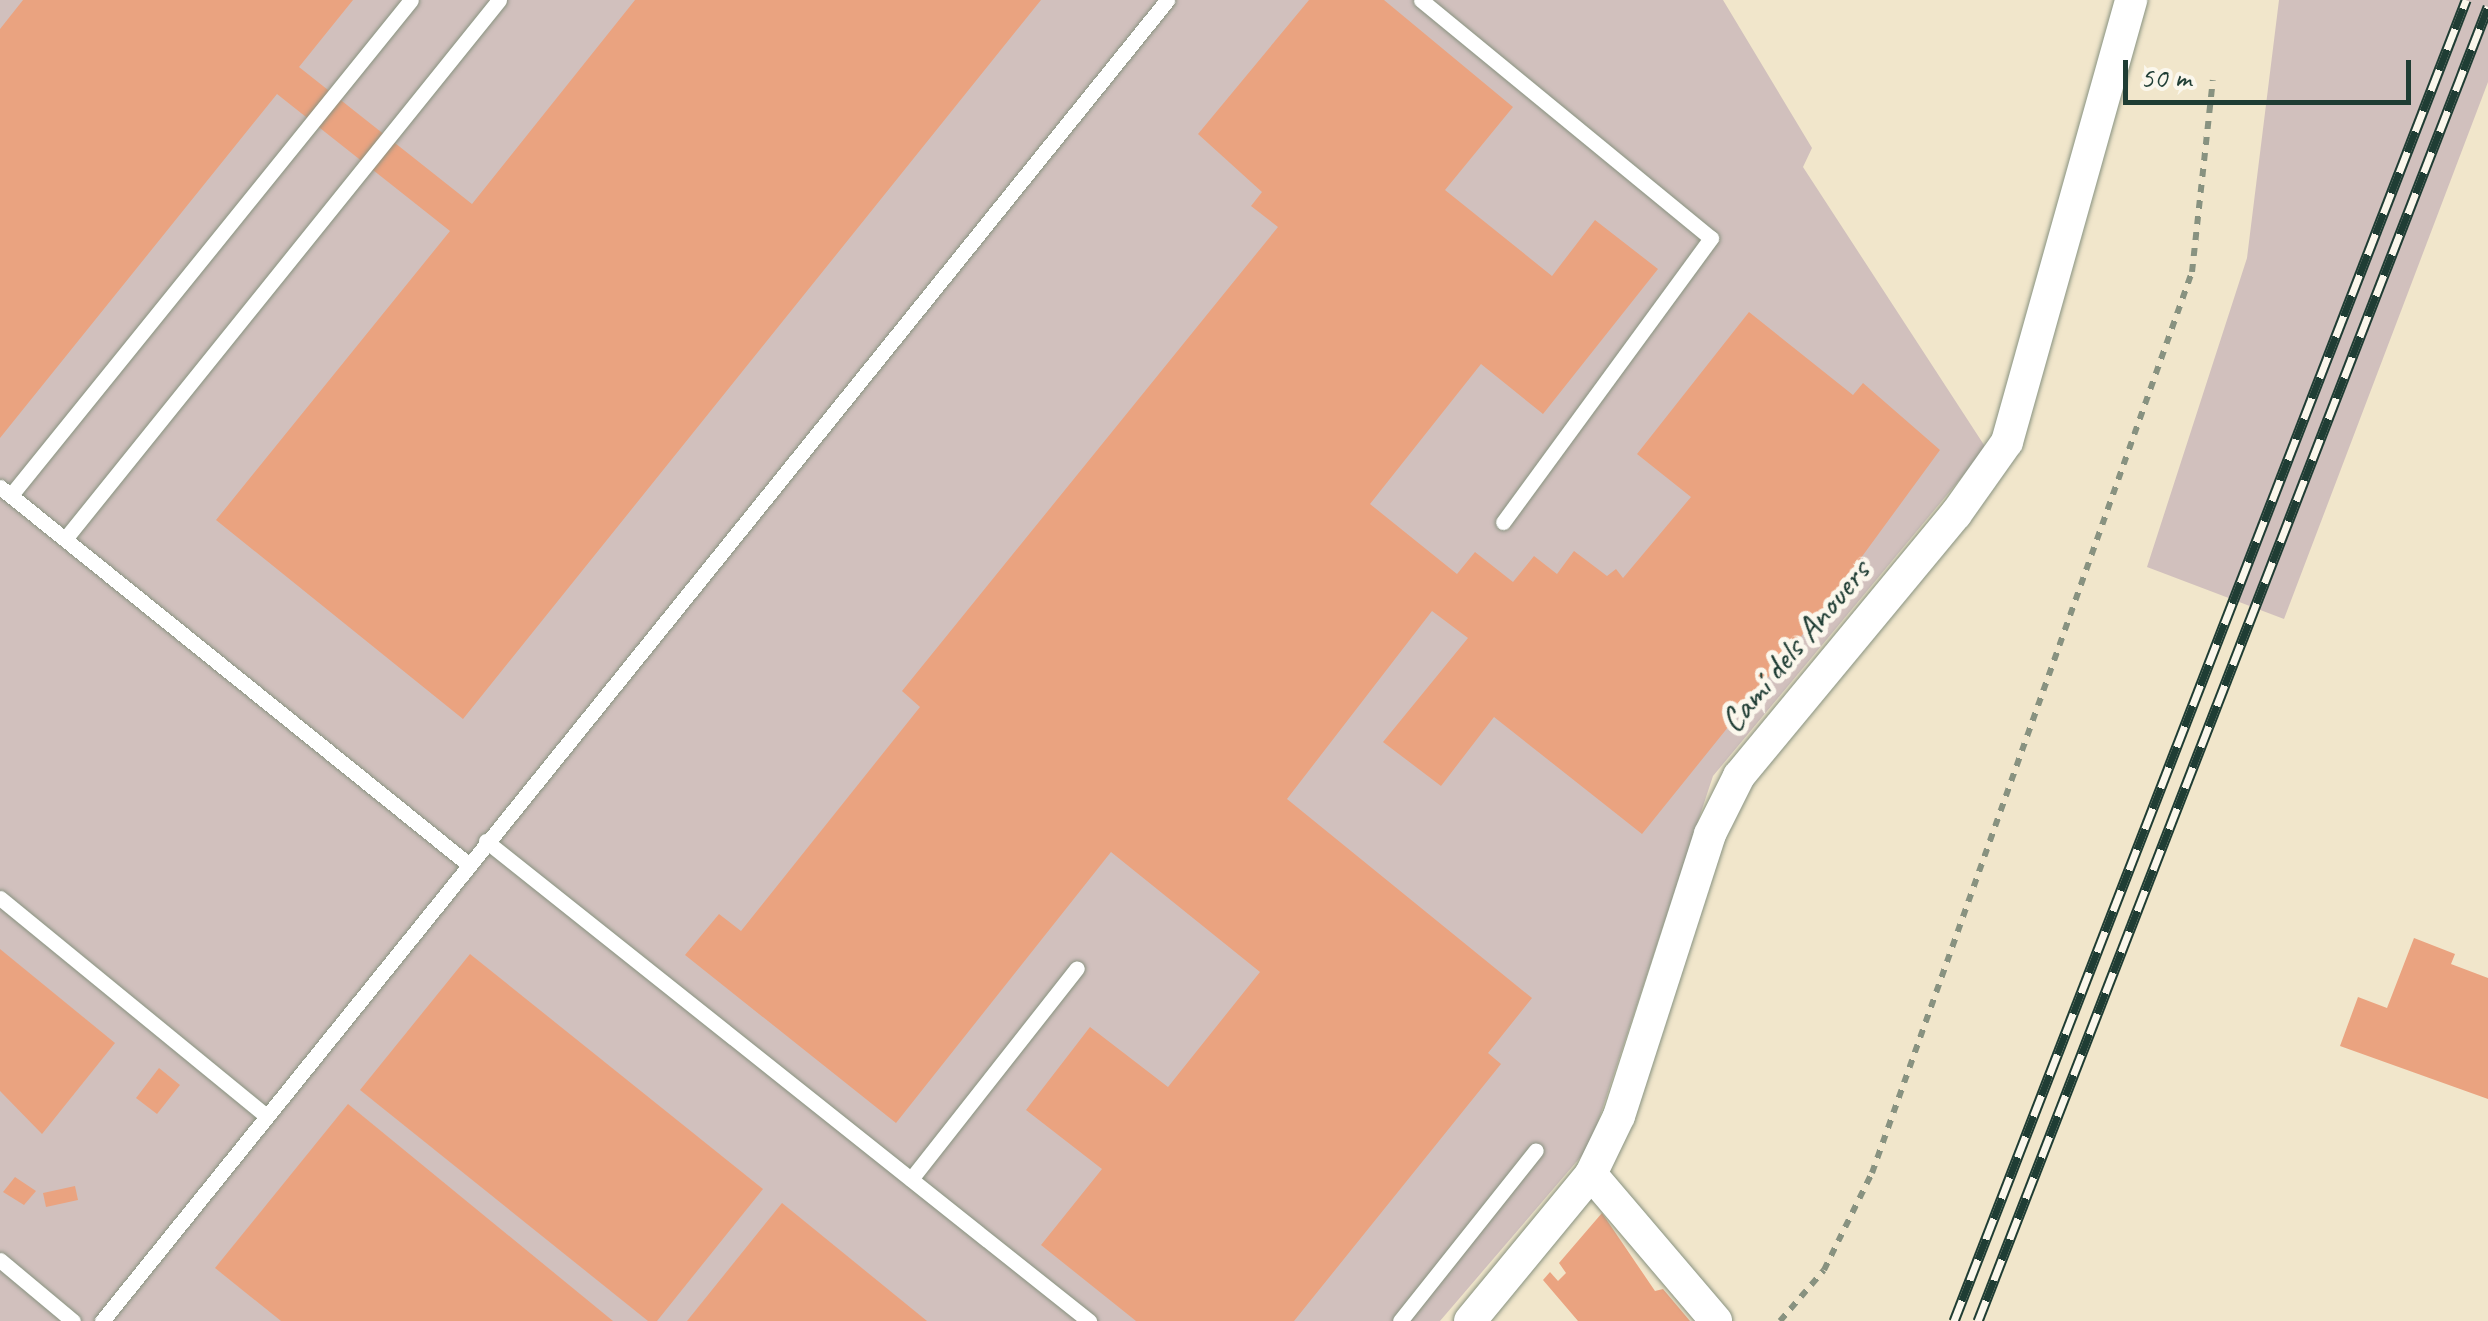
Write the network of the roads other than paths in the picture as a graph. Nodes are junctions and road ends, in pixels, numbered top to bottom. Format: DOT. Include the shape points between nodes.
graph roads {
  1 [pos="411,0"];
  2 [pos="499,0"];
  3 [pos="1166,0"];
  4 [pos="1421,0"];
  5 [pos="2132,0"];
  6 [pos="5,491"];
  7 [pos="1503,522"];
  8 [pos="65,539"];
  9 [pos="486,841"];
  10 [pos="468,864"];
  11 [pos="0,898"];
  12 [pos="1077,968"];
  13 [pos="265,1114"];
  14 [pos="1536,1150"];
  15 [pos="1590,1174"];
  16 [pos="910,1179"];
  17 [pos="0,1260"];
  18 [pos="73,1321"];
  19 [pos="102,1321"];
  20 [pos="1088,1321"];
  21 [pos="1400,1321"];
  22 [pos="1470,1321"];
  23 [pos="1716,1321"];
  1 -- 6 [label="lane"];
  2 -- 8 [label="lane"];
  3 -- 9 [label="lane"];
  4 -- 7 [label="lane" via="1712,238"];
  5 -- 15 [label="street, Camí dels Anouers" via="2006,442 1723,804 1619,1116"];
  6 -- 8 [label="lane"];
  8 -- 10 [label="lane"];
  9 -- 10 [label="lane"];
  9 -- 16 [label="lane"];
  10 -- 13 [label="lane"];
  11 -- 13 [label="lane"];
  12 -- 16 [label="lane"];
  13 -- 19 [label="lane"];
  14 -- 21 [label="lane"];
  15 -- 22 [label="street, Camí dels Anouers"];
  15 -- 23 [label="street"];
  16 -- 20 [label="lane"];
  17 -- 18 [label="lane"];
}
